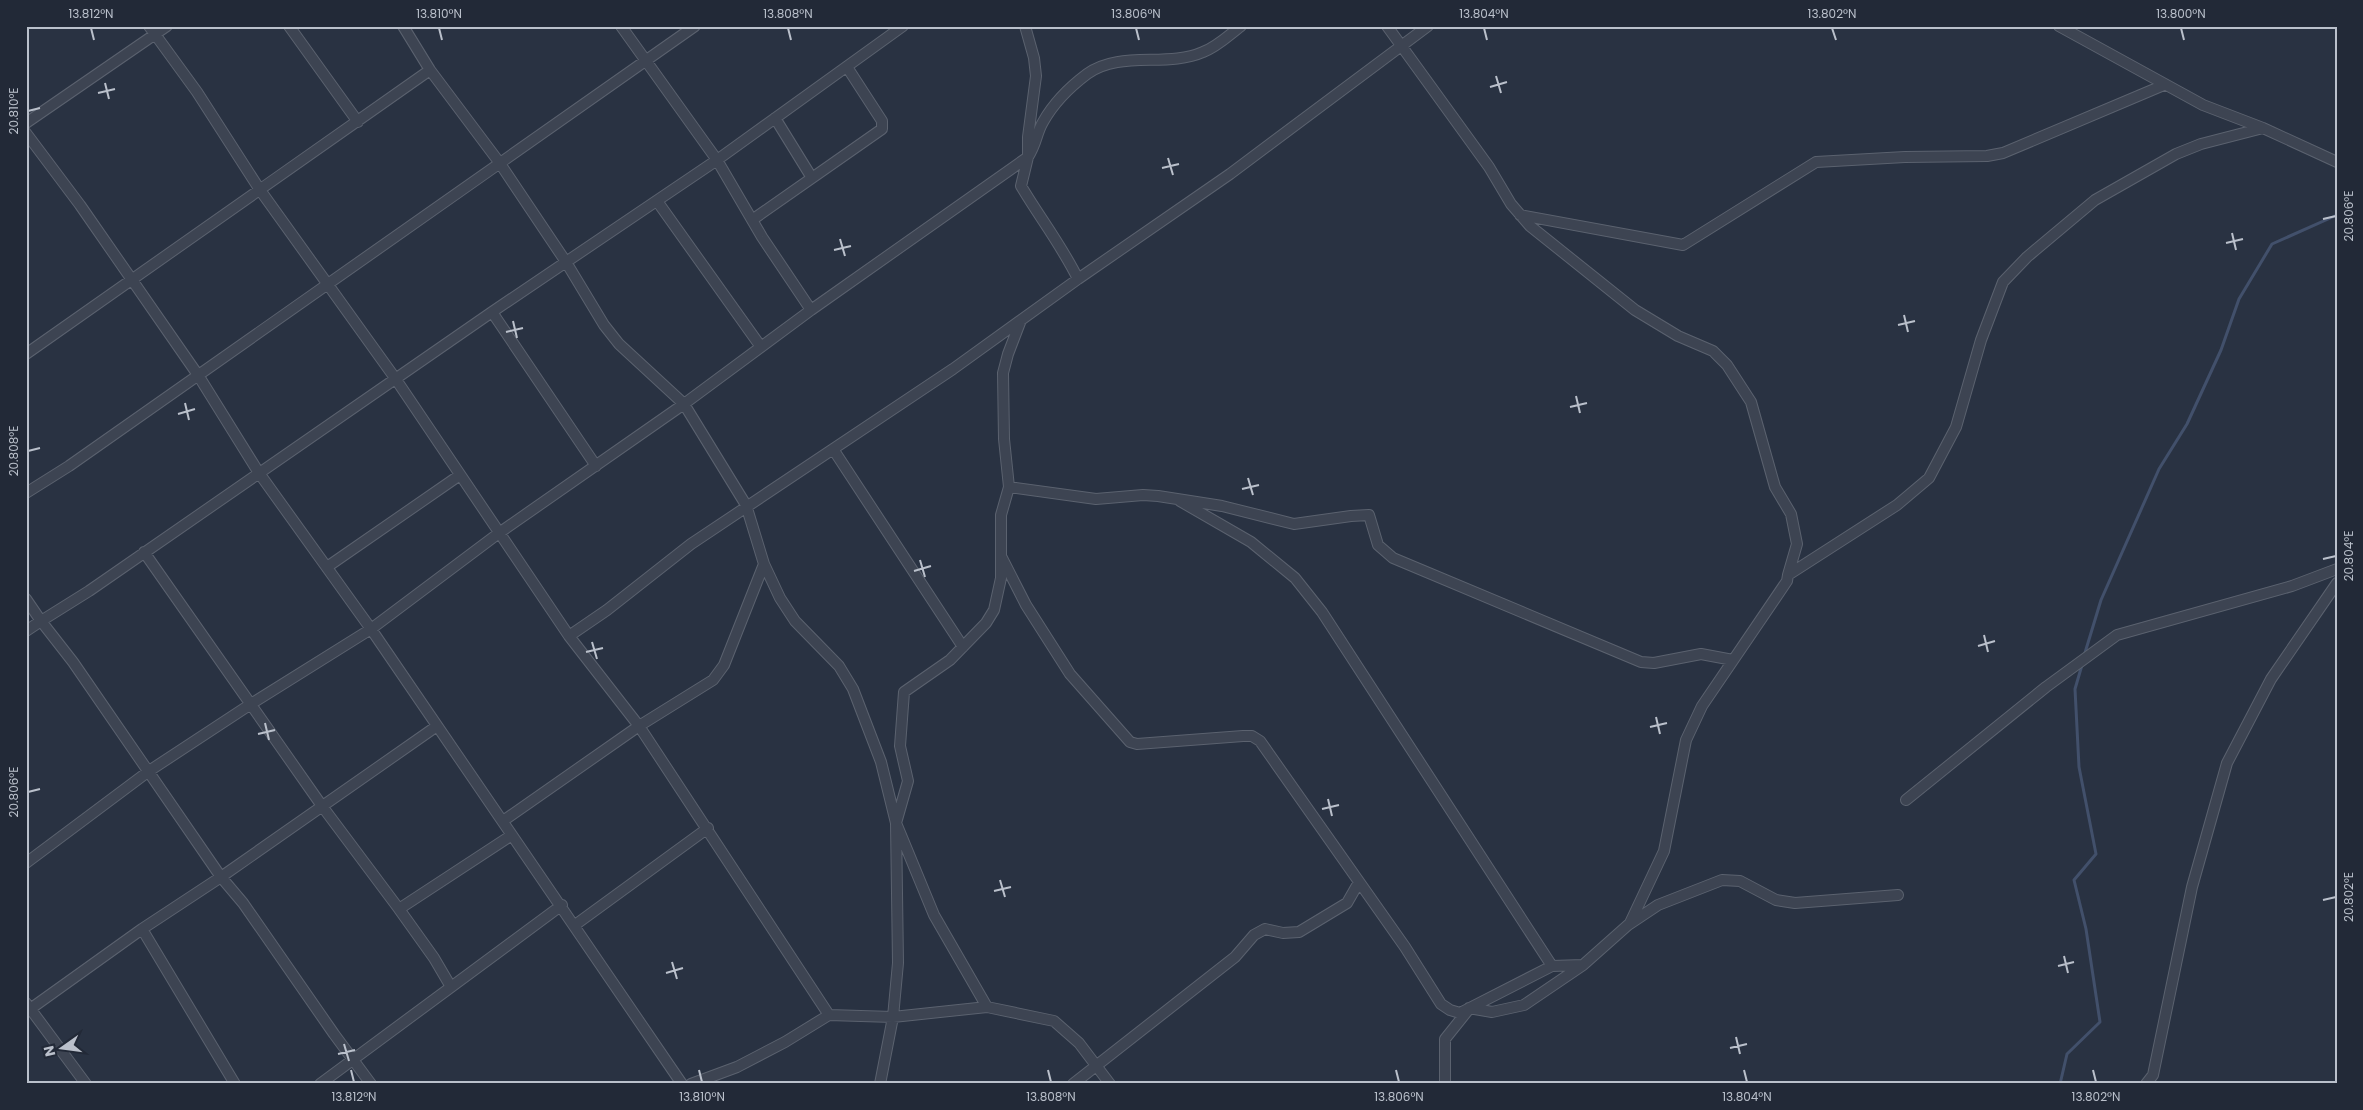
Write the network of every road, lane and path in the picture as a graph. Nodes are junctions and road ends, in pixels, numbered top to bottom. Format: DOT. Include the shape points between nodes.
graph roads {
  1 [pos="167,26"];
  2 [pos="289,26"];
  3 [pos="403,26"];
  4 [pos="621,26"];
  5 [pos="695,26"];
  6 [pos="902,26"];
  7 [pos="1025,26"];
  8 [pos="1241,26"];
  9 [pos="1386,26"];
  10 [pos="1428,26"];
  11 [pos="2059,26"];
  12 [pos="151,30"];
  13 [pos="1400,45"];
  14 [pos="645,61"];
  15 [pos="847,66"];
  16 [pos="430,70"];
  17 [pos="2164,85"];
  18 [pos="775,118"];
  19 [pos="358,122"];
  20 [pos="26,123"];
  21 [pos="2263,128"];
  22 [pos="26,133"];
  23 [pos="1028,157"];
  24 [pos="717,160"];
  25 [pos="499,162"];
  26 [pos="2337,162"];
  27 [pos="812,178"];
  28 [pos="260,190"];
  29 [pos="657,201"];
  30 [pos="1520,215"];
  31 [pos="752,220"];
  32 [pos="566,262"];
  33 [pos="1078,279"];
  34 [pos="132,280"];
  35 [pos="328,285"];
  36 [pos="812,310"];
  37 [pos="492,312"];
  38 [pos="1022,320"];
  39 [pos="761,347"];
  40 [pos="26,354"];
  41 [pos="198,375"];
  42 [pos="395,378"];
  43 [pos="684,404"];
  44 [pos="832,448"];
  45 [pos="596,466"];
  46 [pos="258,473"];
  47 [pos="460,475"];
  48 [pos="1009,487"];
  49 [pos="26,494"];
  50 [pos="1177,499"];
  51 [pos="746,505"];
  52 [pos="499,533"];
  53 [pos="144,552"];
  54 [pos="1002,558"];
  55 [pos="764,564"];
  56 [pos="327,567"];
  57 [pos="2337,569"];
  58 [pos="1788,575"];
  59 [pos="2337,583"];
  60 [pos="26,599"];
  61 [pos="41,621"];
  62 [pos="371,629"];
  63 [pos="26,631"];
  64 [pos="569,636"];
  65 [pos="963,647"];
  66 [pos="1732,660"];
  67 [pos="251,704"];
  68 [pos="437,726"];
  69 [pos="639,726"];
  70 [pos="149,772"];
  71 [pos="1906,800"];
  72 [pos="322,806"];
  73 [pos="503,821"];
  74 [pos="896,823"];
  75 [pos="708,828"];
  76 [pos="512,835"];
  77 [pos="26,862"];
  78 [pos="221,877"];
  79 [pos="1359,882"];
  80 [pos="1898,895"];
  81 [pos="562,906"];
  82 [pos="399,909"];
  83 [pos="1628,925"];
  84 [pos="575,926"];
  85 [pos="142,929"];
  86 [pos="1582,965"];
  87 [pos="1552,966"];
  88 [pos="451,987"];
  89 [pos="987,1007"];
  90 [pos="28,1008"];
  91 [pos="1469,1008"];
  92 [pos="829,1015"];
  93 [pos="893,1017"];
  94 [pos="353,1060"];
  95 [pos="1096,1065"];
  96 [pos="86,1084"];
  97 [pos="235,1084"];
  98 [pos="320,1084"];
  99 [pos="371,1084"];
  100 [pos="682,1084"];
  101 [pos="691,1084"];
  102 [pos="880,1084"];
  103 [pos="1074,1084"];
  104 [pos="1110,1084"];
  105 [pos="1445,1084"];
  106 [pos="2146,1084"];
  1 -- 12 [label="street"];
  2 -- 19 [label="street"];
  3 -- 16 [label="street"];
  4 -- 14 [label="street"];
  5 -- 14 [label="street"];
  6 -- 15 [label="street"];
  7 -- 23 [label="street" via="1036,76"];
  8 -- 23 [label="street" via="1203,53 1176,59 1128,61 1089,73 1043,121"];
  9 -- 13 [label="street"];
  10 -- 13 [label="street"];
  11 -- 17 [label="street"];
  12 -- 20 [label="street"];
  12 -- 28 [label="street" via="197,92"];
  13 -- 30 [label="street"];
  13 -- 33 [label="street" via="1230,174"];
  14 -- 24 [label="street"];
  14 -- 25 [label="street"];
  15 -- 18 [label="street"];
  15 -- 27 [label="street" via="882,122 882,129"];
  16 -- 19 [label="street"];
  16 -- 25 [label="street"];
  17 -- 21 [label="street" via="2203,105"];
  17 -- 30 [label="street" via="2003,153 1816,162 1683,245"];
  18 -- 24 [label="street"];
  18 -- 27 [label="street"];
  19 -- 28 [label="street"];
  21 -- 26 [label="street"];
  21 -- 58 [label="street" via="2176,154 2095,200 2027,257 2003,282 1981,340 1956,427 1929,478 1896,505"];
  22 -- 34 [label="street"];
  23 -- 33 [label="street" via="1021,186 1067,255"];
  23 -- 36 [label="street"];
  24 -- 29 [label="street"];
  24 -- 31 [label="street"];
  25 -- 32 [label="street"];
  25 -- 35 [label="street"];
  27 -- 31 [label="street"];
  28 -- 34 [label="street"];
  28 -- 35 [label="street"];
  29 -- 32 [label="street"];
  29 -- 39 [label="street"];
  30 -- 58 [label="street" via="1635,310 1678,336 1713,351 1727,365 1751,402 1775,487 1791,514 1797,544"];
  31 -- 36 [label="street"];
  32 -- 37 [label="street"];
  32 -- 43 [label="street" via="619,344"];
  33 -- 38 [label="street"];
  34 -- 40 [label="street"];
  34 -- 41 [label="street"];
  35 -- 41 [label="street"];
  35 -- 42 [label="street"];
  36 -- 39 [label="street"];
  37 -- 42 [label="street"];
  37 -- 45 [label="street"];
  38 -- 44 [label="street"];
  38 -- 48 [label="street" via="1003,373"];
  39 -- 43 [label="street"];
  41 -- 46 [label="street"];
  41 -- 49 [label="street"];
  42 -- 46 [label="street"];
  42 -- 47 [label="street"];
  43 -- 45 [label="street"];
  43 -- 51 [label="street"];
  44 -- 51 [label="street"];
  44 -- 65 [label="street"];
  45 -- 52 [label="street"];
  46 -- 53 [label="street"];
  46 -- 56 [label="street"];
  47 -- 52 [label="street"];
  47 -- 56 [label="street"];
  48 -- 50 [label="street" via="1096,499 1143,495"];
  48 -- 54 [label="street" via="1001,515"];
  50 -- 66 [label="street" via="1222,506 1294,524 1369,515 1378,545 1394,558 1641,662 1654,663 1702,654"];
  50 -- 87 [label="street" via="1252,542 1300,584 1322,612"];
  51 -- 55 [label="street"];
  51 -- 64 [label="street"];
  52 -- 62 [label="street"];
  52 -- 64 [label="street"];
  53 -- 61 [label="street"];
  53 -- 67 [label="street"];
  54 -- 65 [label="street" via="994,610"];
  54 -- 79 [label="street" via="1026,605 1070,674 1123,736 1137,744 1252,736 1260,741"];
  55 -- 69 [label="street" via="724,665 713,680"];
  55 -- 74 [label="street" via="795,621 839,666 854,689 881,762"];
  56 -- 62 [label="street"];
  57 -- 71 [label="street" via="2292,586 2117,635"];
  58 -- 66 [label="street"];
  59 -- 106 [label="street" via="2271,679 2227,763 2192,887 2153,1074"];
  60 -- 61 [label="street"];
  61 -- 63 [label="street"];
  61 -- 70 [label="street"];
  62 -- 67 [label="street"];
  62 -- 68 [label="street"];
  64 -- 69 [label="street"];
  65 -- 74 [label="street" via="904,692 900,746 908,781"];
  66 -- 83 [label="street" via="1702,706 1686,740 1664,851"];
  67 -- 70 [label="street"];
  67 -- 72 [label="street"];
  68 -- 72 [label="street"];
  68 -- 73 [label="street"];
  69 -- 73 [label="street"];
  69 -- 75 [label="street"];
  70 -- 77 [label="street"];
  70 -- 78 [label="street"];
  72 -- 78 [label="street"];
  72 -- 82 [label="street"];
  73 -- 76 [label="street"];
  74 -- 89 [label="street" via="934,915"];
  74 -- 93 [label="street" via="899,937"];
  75 -- 84 [label="street"];
  75 -- 92 [label="street"];
  76 -- 81 [label="street"];
  76 -- 82 [label="street"];
  78 -- 85 [label="street"];
  78 -- 94 [label="street" via="243,903"];
  79 -- 91 [label="street" via="1441,1004 1460,1013"];
  79 -- 95 [label="street" via="1347,903 1299,932 1265,929 1254,935 1235,957"];
  80 -- 83 [label="street" via="1795,903 1776,900 1740,881 1722,880 1658,904"];
  81 -- 84 [label="street"];
  81 -- 88 [label="street"];
  82 -- 88 [label="street"];
  83 -- 86 [label="street"];
  84 -- 100 [label="street"];
  85 -- 90 [label="street"];
  85 -- 97 [label="street"];
  86 -- 87 [label="street"];
  86 -- 91 [label="street" via="1524,1005 1492,1012"];
  87 -- 91 [label="street"];
  88 -- 94 [label="street"];
  89 -- 93 [label="street"];
  89 -- 95 [label="street" via="1054,1021 1079,1043"];
  90 -- 96 [label="street"];
  91 -- 105 [label="street" via="1445,1039"];
  92 -- 93 [label="street"];
  92 -- 101 [label="street" via="737,1068"];
  93 -- 102 [label="street"];
  94 -- 98 [label="street"];
  94 -- 99 [label="street"];
  95 -- 103 [label="street"];
  95 -- 104 [label="street"];
}
